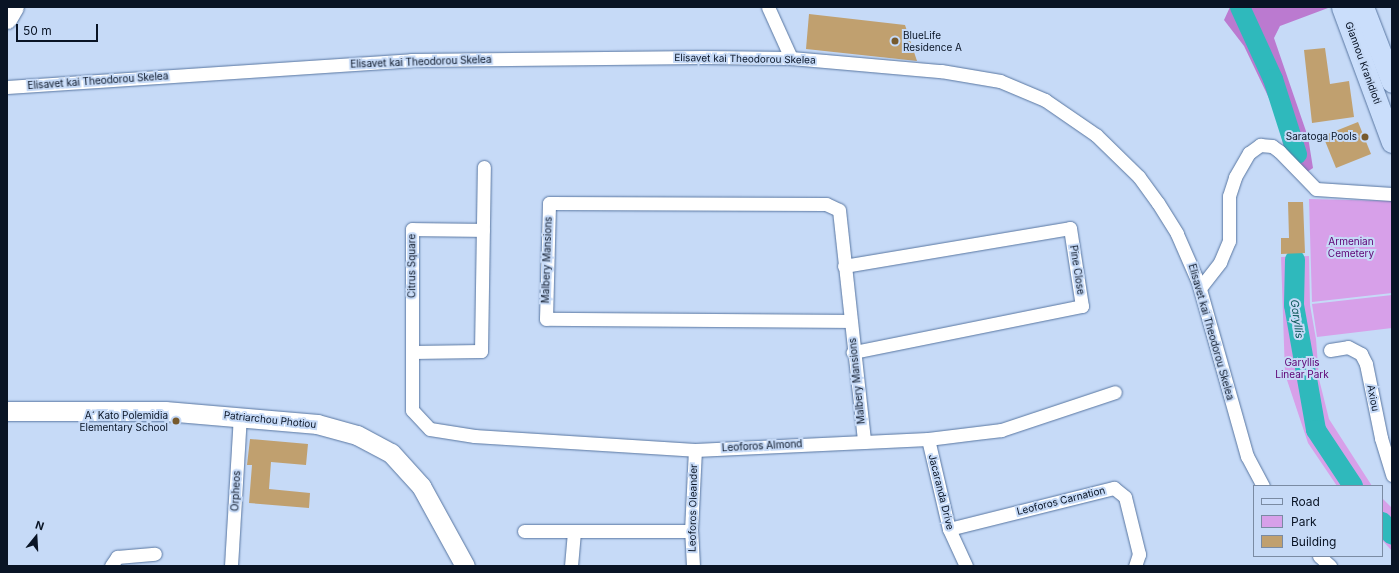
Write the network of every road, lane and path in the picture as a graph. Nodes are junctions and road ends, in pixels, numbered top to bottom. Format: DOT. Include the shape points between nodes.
graph roads {
  1 [pos="14,7"];
  2 [pos="768,7"];
  3 [pos="1342,7"];
  4 [pos="1363,7"];
  5 [pos="7,19"];
  6 [pos="791,58"];
  7 [pos="1392,82"];
  8 [pos="7,87"];
  9 [pos="1392,142"];
  10 [pos="484,167"];
  11 [pos="1392,194"];
  12 [pos="483,230"];
  13 [pos="844,266"];
  14 [pos="1200,288"];
  15 [pos="850,321"];
  16 [pos="1330,350"];
  17 [pos="412,352"];
  18 [pos="853,352"];
  19 [pos="1115,392"];
  20 [pos="412,410"];
  21 [pos="7,411"];
  22 [pos="240,416"];
  23 [pos="928,439"];
  24 [pos="864,442"];
  25 [pos="695,450"];
  26 [pos="1392,475"];
  27 [pos="1262,485"];
  28 [pos="949,530"];
  29 [pos="524,531"];
  30 [pos="574,531"];
  31 [pos="692,531"];
  32 [pos="155,554"];
  33 [pos="1320,557"];
  34 [pos="111,566"];
  35 [pos="231,566"];
  36 [pos="465,566"];
  37 [pos="571,566"];
  38 [pos="693,566"];
  39 [pos="966,566"];
  40 [pos="1135,566"];
  41 [pos="1330,566"];
  1 -- 5 [label="street"];
  2 -- 6 [label="street"];
  3 -- 9 [label="main road, Giannou Kranidioti"];
  4 -- 7 [label="main road, Giannou Kranidioti"];
  6 -- 8 [label="street, Elisavet kai Theodorou Skelea" via="411,60"];
  6 -- 14 [label="street, Elisavet kai Theodorou Skelea" via="973,75 1000,81 1045,100 1096,135 1139,176 1177,234"];
  10 -- 12 [label="street"];
  11 -- 14 [label="street" via="1316,189 1272,146 1260,145 1249,153 1241,165 1229,196 1230,233 1226,251"];
  12 -- 17 [label="street" via="481,351"];
  12 -- 17 [label="street, Citrus Square" via="412,229"];
  13 -- 15 [label="street, Malbery Mansions"];
  13 -- 15 [label="street, Malbery Mansions" via="839,210 826,204 549,202 546,319"];
  13 -- 18 [label="street, Pine Close" via="1070,228 1082,306"];
  14 -- 27 [label="street, Elisavet kai Theodorou Skelea" via="1248,456"];
  15 -- 18 [label="street, Malbery Mansions"];
  16 -- 26 [label="street, Axiou" via="1348,347 1361,354 1366,364 1381,438"];
  17 -- 20 [label="street, Citrus Square"];
  18 -- 24 [label="street, Malbery Mansions"];
  19 -- 23 [label="street, Leoforos Almond" via="1001,430"];
  20 -- 25 [label="street, Leoforos Almond" via="430,429 474,436"];
  21 -- 22 [label="street, Patriarchou Photiou" via="165,411"];
  22 -- 35 [label="street, Orpheos"];
  22 -- 36 [label="street, Patriarchou Photiou" via="320,425 357,435 391,453 421,486"];
  23 -- 24 [label="street, Leoforos Almond"];
  23 -- 28 [label="street, Jacaranda Drive"];
  24 -- 25 [label="street, Leoforos Almond"];
  25 -- 31 [label="street, Leoforos Oleander"];
  28 -- 39 [label="street, Jacaranda Drive"];
  28 -- 40 [label="street, Leoforos Carnation" via="1114,488 1125,497 1139,554"];
  29 -- 30 [label="street"];
  30 -- 31 [label="street"];
  30 -- 37 [label="street"];
  31 -- 38 [label="street, Leoforos Oleander"];
  32 -- 34 [label="street" via="117,557"];
  33 -- 41 [label="street"];
}
